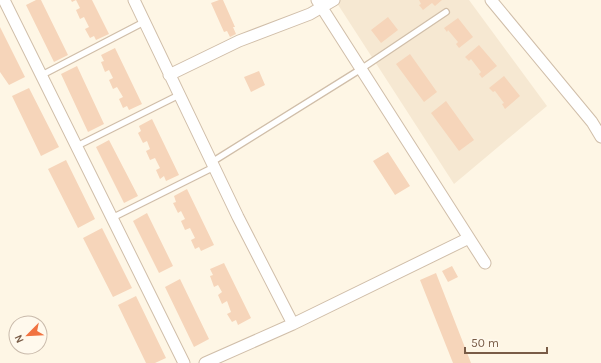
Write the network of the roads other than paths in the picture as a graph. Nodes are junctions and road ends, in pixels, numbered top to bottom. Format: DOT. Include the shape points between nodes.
graph roads {
  1 [pos="134,0"];
  2 [pos="334,0"];
  3 [pos="491,0"];
  4 [pos="4,2"];
  5 [pos="320,4"];
  6 [pos="446,12"];
  7 [pos="144,22"];
  8 [pos="360,69"];
  9 [pos="42,75"];
  10 [pos="169,75"];
  11 [pos="179,95"];
  12 [pos="601,137"];
  13 [pos="77,146"];
  14 [pos="213,165"];
  15 [pos="112,218"];
  16 [pos="469,238"];
  17 [pos="485,264"];
  18 [pos="293,324"];
  19 [pos="184,363"];
  20 [pos="205,363"];
  1 -- 7 [label="street"];
  2 -- 5 [label="street"];
  3 -- 12 [label="street" via="592,122"];
  4 -- 9 [label="street"];
  5 -- 8 [label="street"];
  5 -- 10 [label="street"];
  6 -- 8 [label="lane"];
  7 -- 9 [label="lane"];
  7 -- 10 [label="street"];
  8 -- 14 [label="lane"];
  8 -- 16 [label="street"];
  9 -- 13 [label="street"];
  10 -- 11 [label="street"];
  11 -- 13 [label="lane"];
  11 -- 14 [label="street"];
  13 -- 15 [label="street"];
  14 -- 15 [label="lane"];
  14 -- 18 [label="street"];
  15 -- 19 [label="street"];
  16 -- 17 [label="street"];
  16 -- 18 [label="street"];
  18 -- 20 [label="street"];
}
